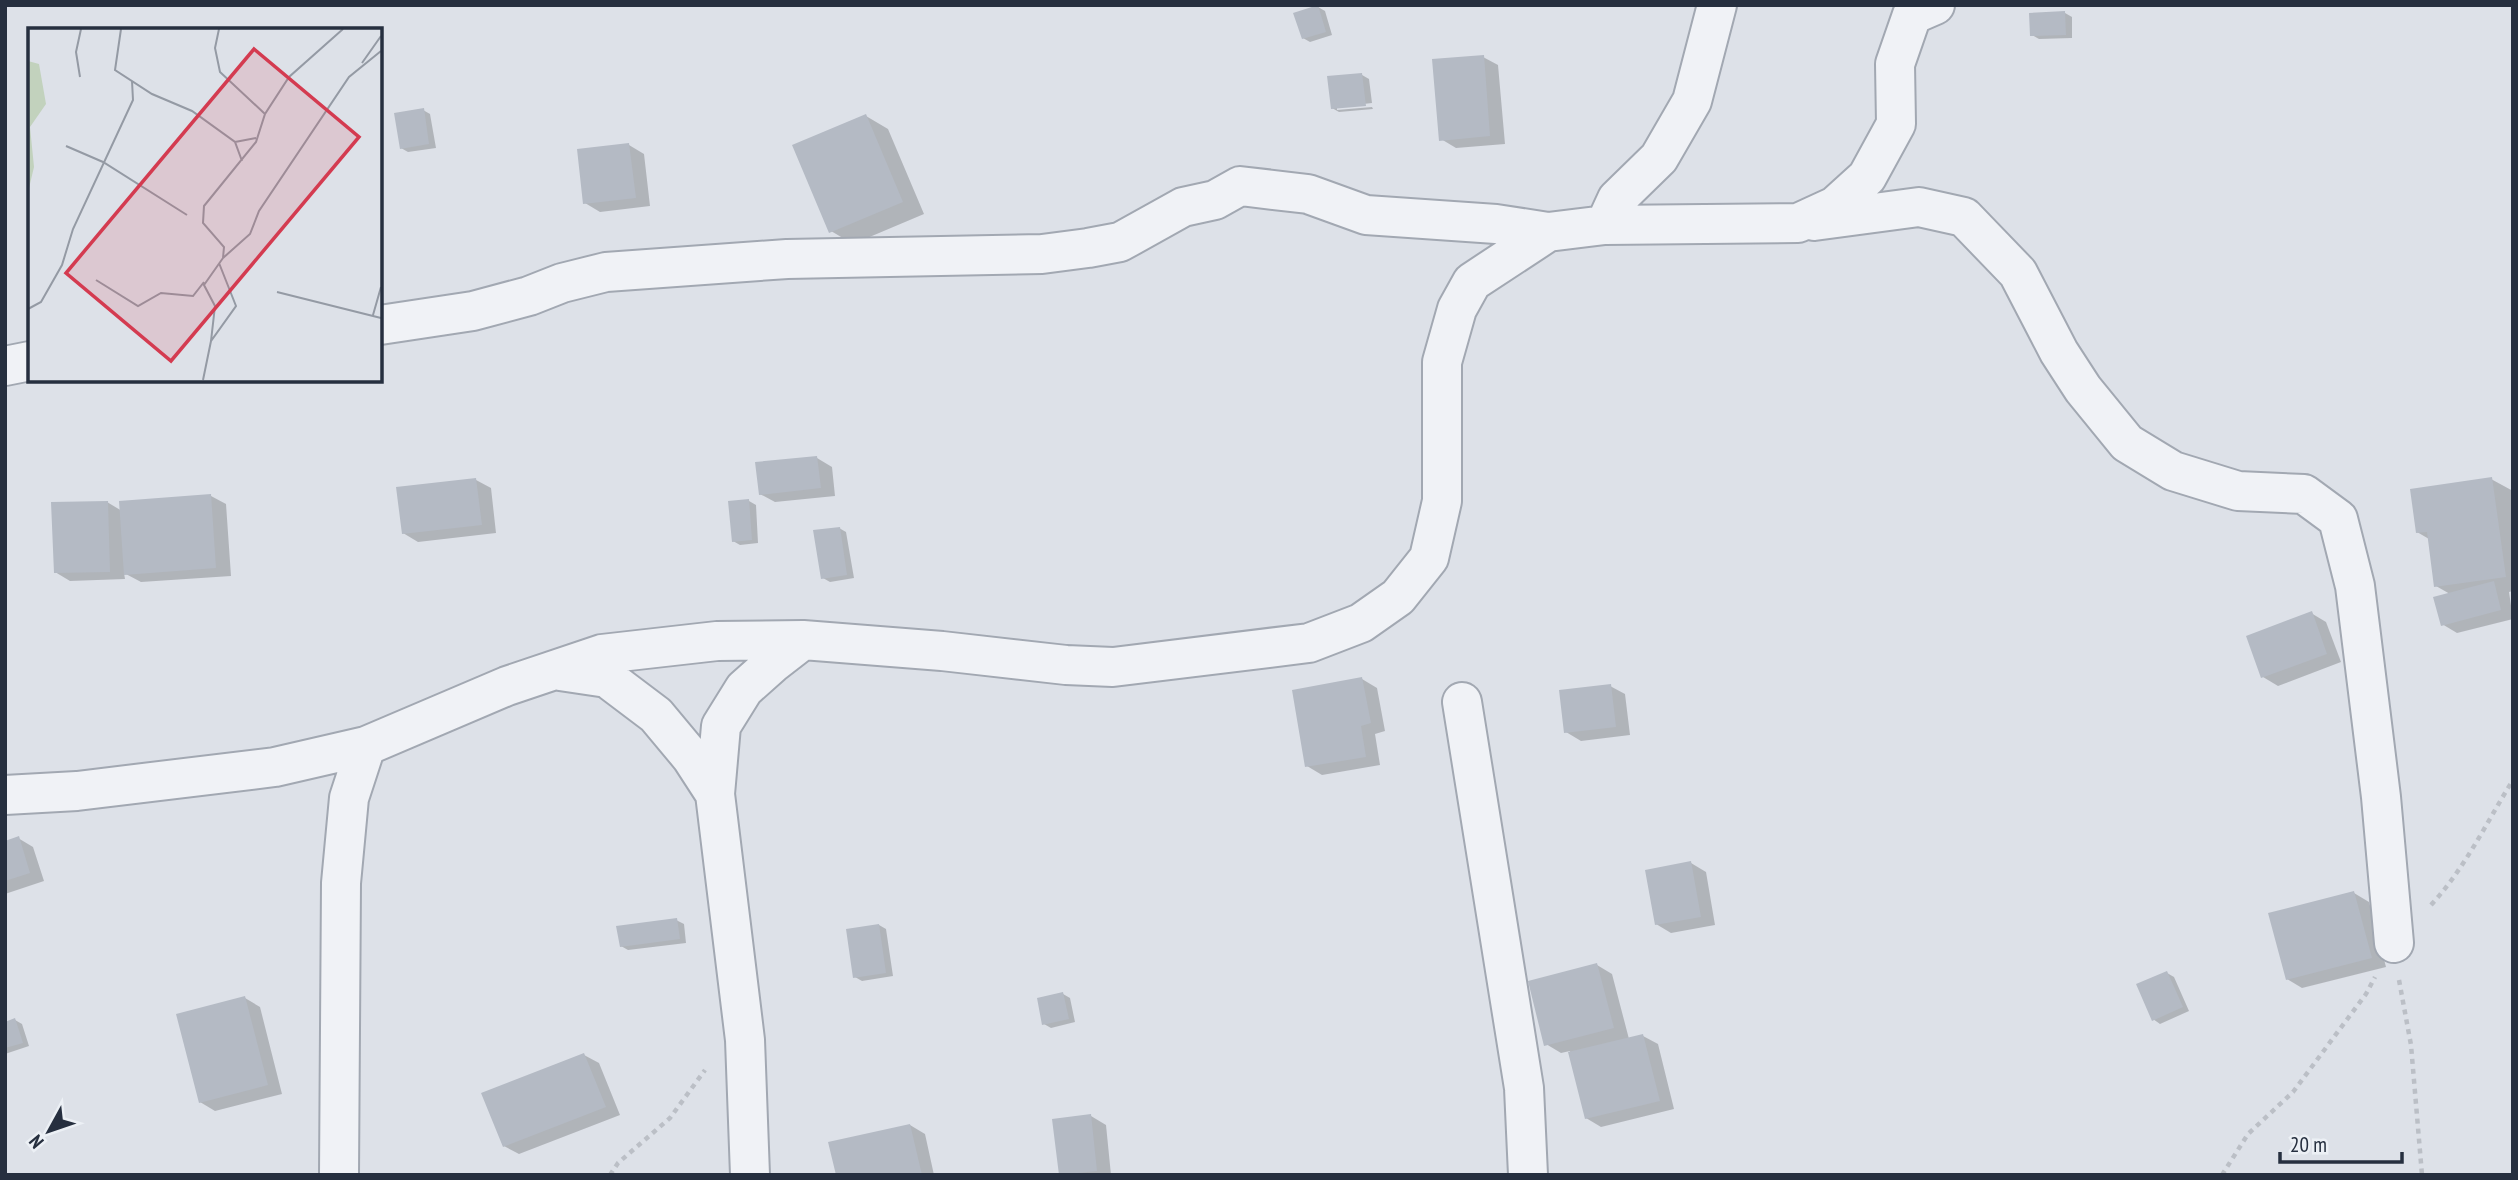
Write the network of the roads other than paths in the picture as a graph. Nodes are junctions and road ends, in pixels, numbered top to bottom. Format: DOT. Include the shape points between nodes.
graph roads {
  1 [pos="1717,5"];
  2 [pos="1935,5"];
  3 [pos="1798,223"];
  4 [pos="1605,225"];
  5 [pos="1548,232"];
  6 [pos="382,325"];
  7 [pos="28,361"];
  8 [pos="5,366"];
  9 [pos="803,640"];
  10 [pos="553,670"];
  11 [pos="1462,702"];
  12 [pos="366,746"];
  13 [pos="715,794"];
  14 [pos="5,795"];
  15 [pos="2393,944"];
  16 [pos="339,1175"];
  17 [pos="750,1175"];
  18 [pos="1528,1175"];
  1 -- 4 [label="street" via="1692,101 1658,158 1617,199"];
  2 -- 3 [label="street" via="1912,15 1895,64 1896,124 1867,177 1835,206"];
  3 -- 4 [label="street"];
  3 -- 15 [label="street" via="1919,207 1964,217 2018,273 2059,352 2127,443 2174,471 2238,491 2305,494 2338,519 2356,586"];
  4 -- 5 [label="street"];
  5 -- 6 [label="street" via="1366,215 1307,194 1240,186 1214,200 1183,207 1120,242 1088,248 1042,254 788,259 606,272 473,311"];
  5 -- 9 [label="street" via="1472,282 1457,309 1442,362 1442,501 1429,558 1398,597 1361,623 1309,643 1113,667"];
  7 -- 8 [label="street"];
  9 -- 10 [label="street" via="717,641 615,652"];
  9 -- 13 [label="street" via="744,689 721,726"];
  10 -- 12 [label="street"];
  10 -- 13 [label="street" via="607,678 656,715"];
  11 -- 18 [label="street" via="1524,1088"];
  12 -- 14 [label="street" via="275,767 78,791"];
  12 -- 16 [label="street" via="349,798 341,883"];
  13 -- 17 [label="street" via="745,1040"];
}
